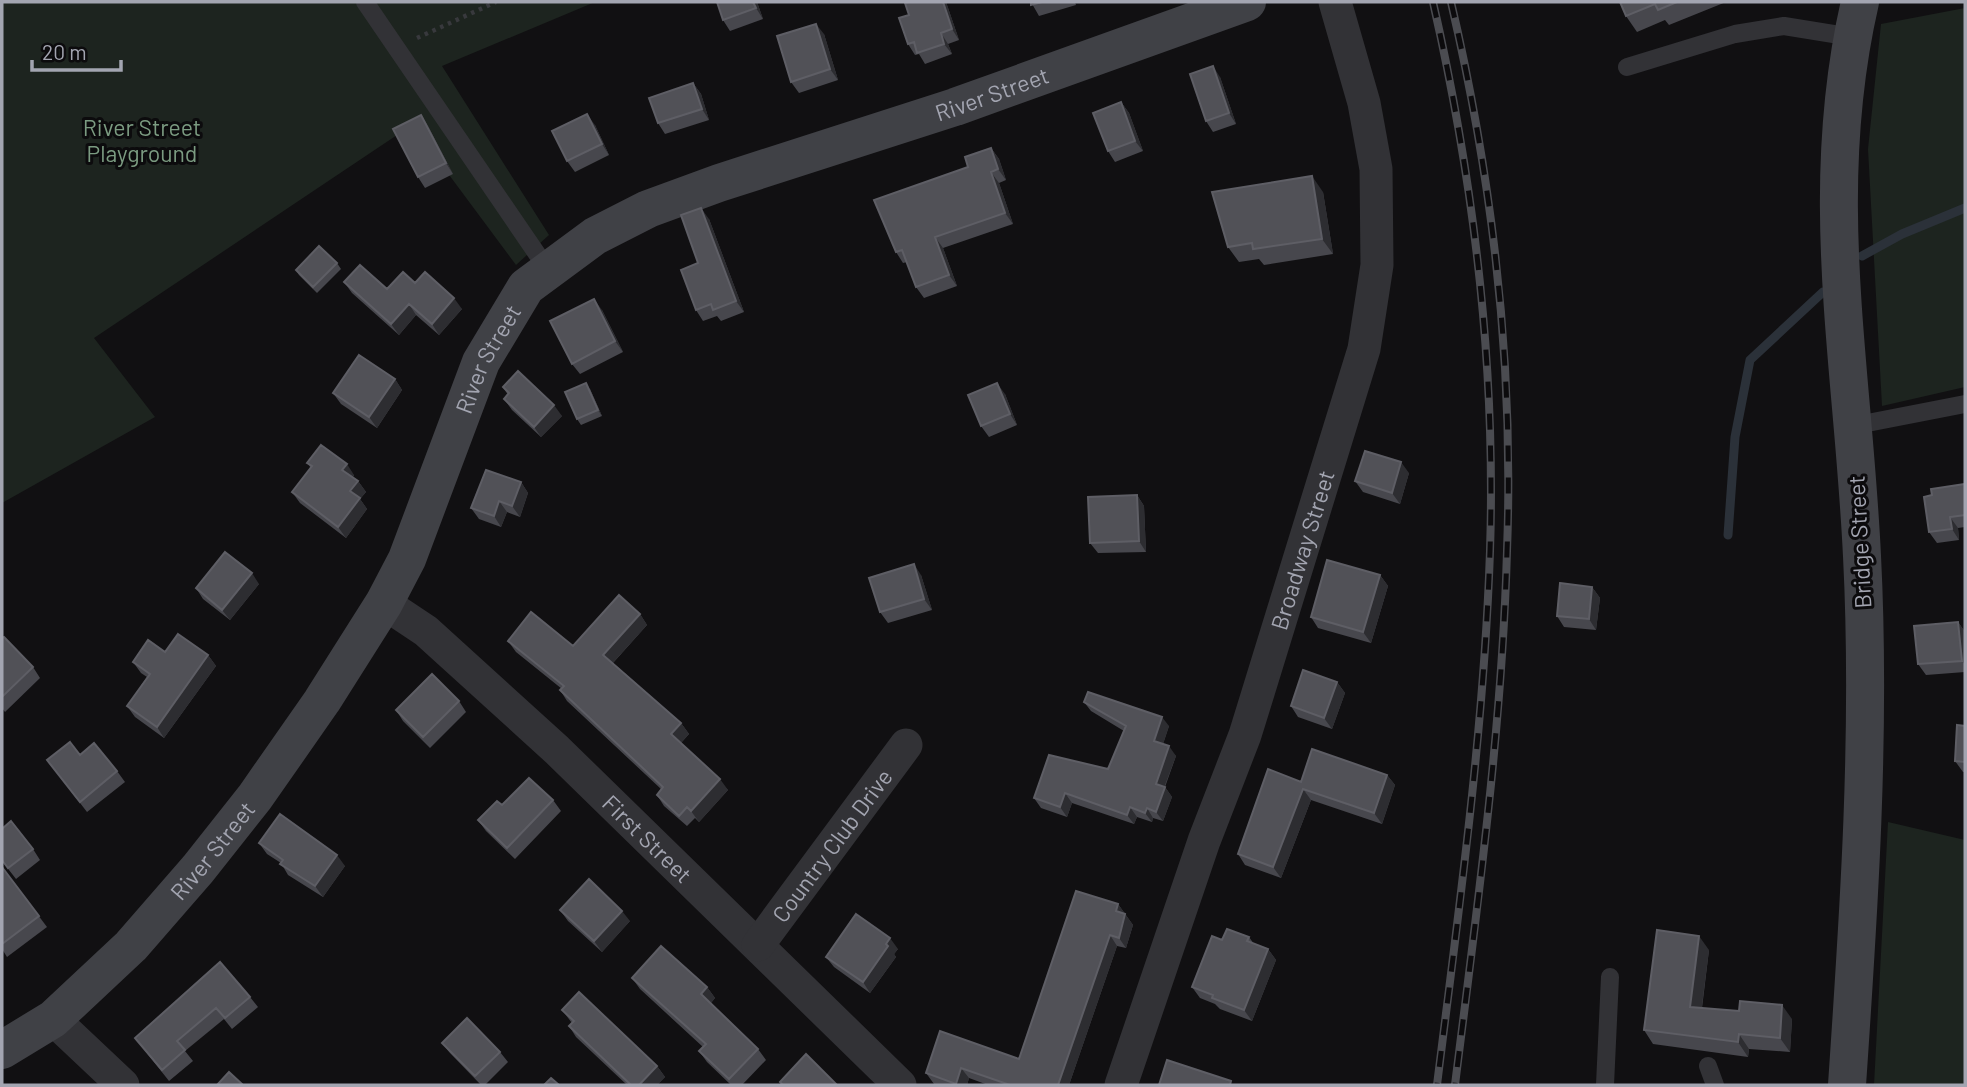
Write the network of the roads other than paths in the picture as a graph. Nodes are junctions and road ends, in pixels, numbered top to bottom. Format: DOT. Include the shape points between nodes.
graph roads {
  1 [pos="365,2"];
  2 [pos="1247,2"];
  3 [pos="1335,2"];
  4 [pos="1856,19"];
  5 [pos="1627,67"];
  6 [pos="548,270"];
  7 [pos="1965,404"];
  8 [pos="1852,426"];
  9 [pos="384,603"];
  10 [pos="906,745"];
  11 [pos="758,945"];
  12 [pos="1609,977"];
  13 [pos="53,1019"];
  14 [pos="2,1050"];
  15 [pos="1708,1066"];
  16 [pos="123,1085"];
  17 [pos="900,1085"];
  18 [pos="1121,1085"];
  19 [pos="1605,1085"];
  20 [pos="1715,1085"];
  21 [pos="1847,1085"];
  1 -- 6 [label="lane"];
  2 -- 6 [label="main road, River Street" via="954,107 648,209 595,236"];
  3 -- 18 [label="street, Broadway Street" via="1359,80 1376,169 1377,265 1364,349 1245,735"];
  4 -- 5 [label="lane" via="1735,34"];
  4 -- 8 [label="main road, Bridge Street" via="1839,130 1838,262"];
  6 -- 9 [label="main road, River Street" via="526,287 481,362 407,559"];
  7 -- 8 [label="lane"];
  8 -- 21 [label="main road, Bridge Street" via="1862,556 1864,705"];
  9 -- 11 [label="street, First Street" via="426,631 557,750"];
  9 -- 13 [label="main road, River Street" via="255,797 198,869 131,946"];
  10 -- 11 [label="street, Country Club Drive"];
  11 -- 17 [label="street, First Street"];
  12 -- 19 [label="lane"];
  13 -- 14 [label="main road, River Street"];
  13 -- 16 [label="street"];
  15 -- 20 [label="lane"];
}
